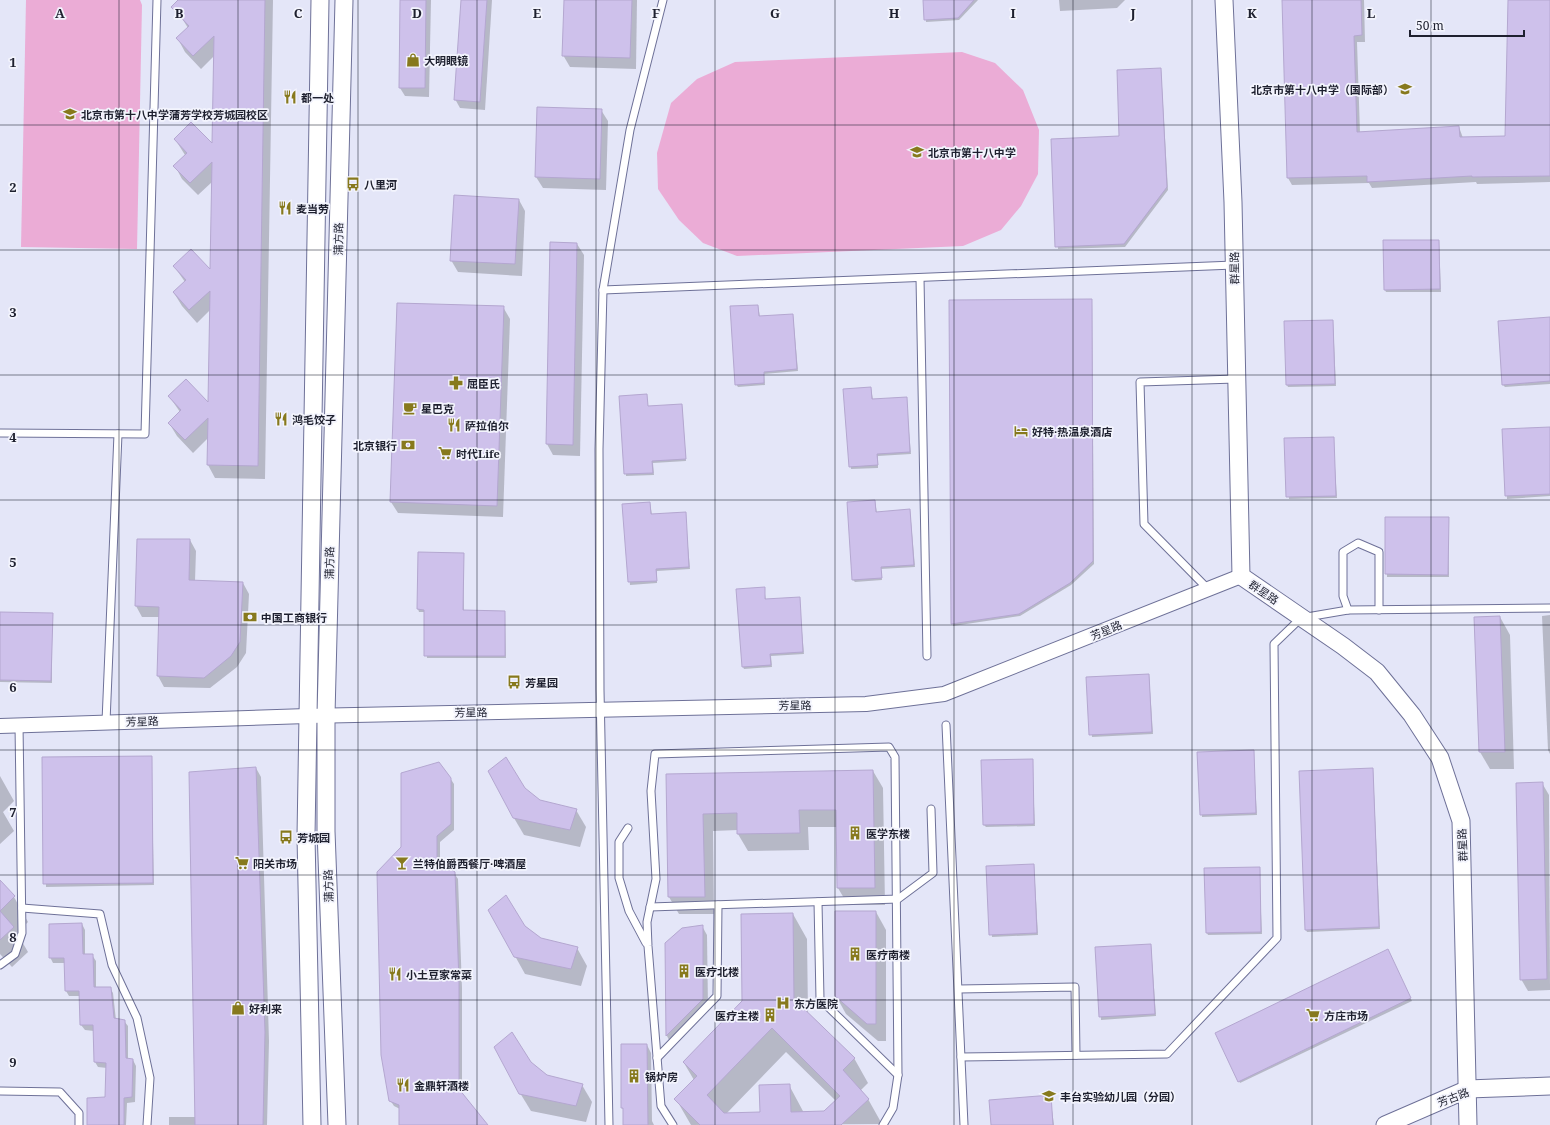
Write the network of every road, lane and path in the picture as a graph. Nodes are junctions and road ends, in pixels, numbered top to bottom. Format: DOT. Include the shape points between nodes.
graph roads {
  1 [pos="157,0"];
  2 [pos="320,0"];
  3 [pos="344,0"];
  4 [pos="663,0"];
  5 [pos="1224,0"];
  6 [pos="1234,266"];
  7 [pos="920,278"];
  8 [pos="603,290"];
  9 [pos="1236,379"];
  10 [pos="0,433"];
  11 [pos="118,434"];
  12 [pos="1241,576"];
  13 [pos="1208,589"];
  14 [pos="1550,608"];
  15 [pos="1348,610"];
  16 [pos="1379,610"];
  17 [pos="1301,618"];
  18 [pos="927,656"];
  19 [pos="600,708"];
  20 [pos="307,716"];
  21 [pos="326,716"];
  22 [pos="106,722"];
  23 [pos="946,724"];
  24 [pos="19,725"];
  25 [pos="0,726"];
  26 [pos="930,809"];
  27 [pos="628,828"];
  28 [pos="898,899"];
  29 [pos="818,902"];
  30 [pos="718,905"];
  31 [pos="650,907"];
  32 [pos="22,908"];
  33 [pos="648,946"];
  34 [pos="0,965"];
  35 [pos="958,989"];
  36 [pos="1076,1055"];
  37 [pos="961,1057"];
  38 [pos="657,1058"];
  39 [pos="898,1075"];
  40 [pos="1550,1086"];
  41 [pos="1468,1089"];
  42 [pos="0,1092"];
  43 [pos="79,1125"];
  44 [pos="147,1125"];
  45 [pos="312,1125"];
  46 [pos="337,1125"];
  47 [pos="609,1125"];
  48 [pos="673,1125"];
  49 [pos="883,1125"];
  50 [pos="964,1125"];
  51 [pos="1385,1125"];
  52 [pos="1468,1125"];
  1 -- 11 [label="lane" via="145,434"];
  2 -- 20 [label="street, 蒲方路"];
  3 -- 21 [label="street, 蒲方路"];
  4 -- 8 [label="lane" via="630,130"];
  5 -- 6 [label="street, 群星路"];
  6 -- 7 [label="lane"];
  6 -- 9 [label="street, 群星路"];
  7 -- 8 [label="lane"];
  7 -- 18 [label="lane"];
  8 -- 19 [label="lane" via="599,449"];
  9 -- 12 [label="street, 群星路"];
  9 -- 13 [label="lane" via="1140,382 1144,524"];
  10 -- 11 [label="lane"];
  11 -- 22 [label="lane"];
  12 -- 13 [label="street, 芳星路"];
  12 -- 17 [label="street, 群星路"];
  13 -- 19 [label="street, 芳星路" via="944,694 866,704"];
  14 -- 16 [label="lane"];
  15 -- 16 [label="lane"];
  15 -- 16 [label="lane" via="1343,596 1343,552 1358,543 1379,552"];
  15 -- 17 [label="lane"];
  17 -- 36 [label="lane" via="1274,644 1277,938 1167,1054"];
  17 -- 41 [label="street, 群星路" via="1377,672 1412,715 1440,758 1461,821"];
  19 -- 21 [label="street, 芳星路"];
  19 -- 47 [label="lane"];
  20 -- 21 [label="street, 芳星路"];
  20 -- 22 [label="street, 芳星路"];
  20 -- 45 [label="street, 蒲方路" via="306,836"];
  21 -- 46 [label="street, 蒲方路" via="326,831"];
  22 -- 24 [label="street, 芳星路"];
  23 -- 35 [label="lane"];
  24 -- 25 [label="street, 芳星路"];
  24 -- 32 [label="lane"];
  26 -- 28 [label="lane" via="933,873"];
  27 -- 33 [label="lane" via="619,842 619,878 629,911"];
  28 -- 29 [label="lane"];
  28 -- 31 [label="lane" via="895,757 889,747 655,754 651,791 656,879"];
  28 -- 39 [label="lane"];
  29 -- 30 [label="lane"];
  29 -- 39 [label="lane" via="820,999"];
  30 -- 31 [label="lane"];
  30 -- 38 [label="lane" via="717,996"];
  31 -- 33 [label="lane" via="647,922"];
  32 -- 34 [label="lane" via="22,933 15,954"];
  32 -- 44 [label="lane" via="100,914 112,966 137,1018 150,1078"];
  33 -- 38 [label="lane"];
  35 -- 36 [label="lane" via="1075,987"];
  35 -- 37 [label="lane"];
  36 -- 37 [label="lane"];
  37 -- 50 [label="lane"];
  38 -- 48 [label="lane" via="661,1106"];
  39 -- 49 [label="lane" via="893,1108"];
  40 -- 41 [label="street, 芳古路"];
  41 -- 51 [label="street, 芳古路"];
  41 -- 52 [label="street, 群星路"];
  42 -- 43 [label="lane" via="60,1092 79,1113"];
}
